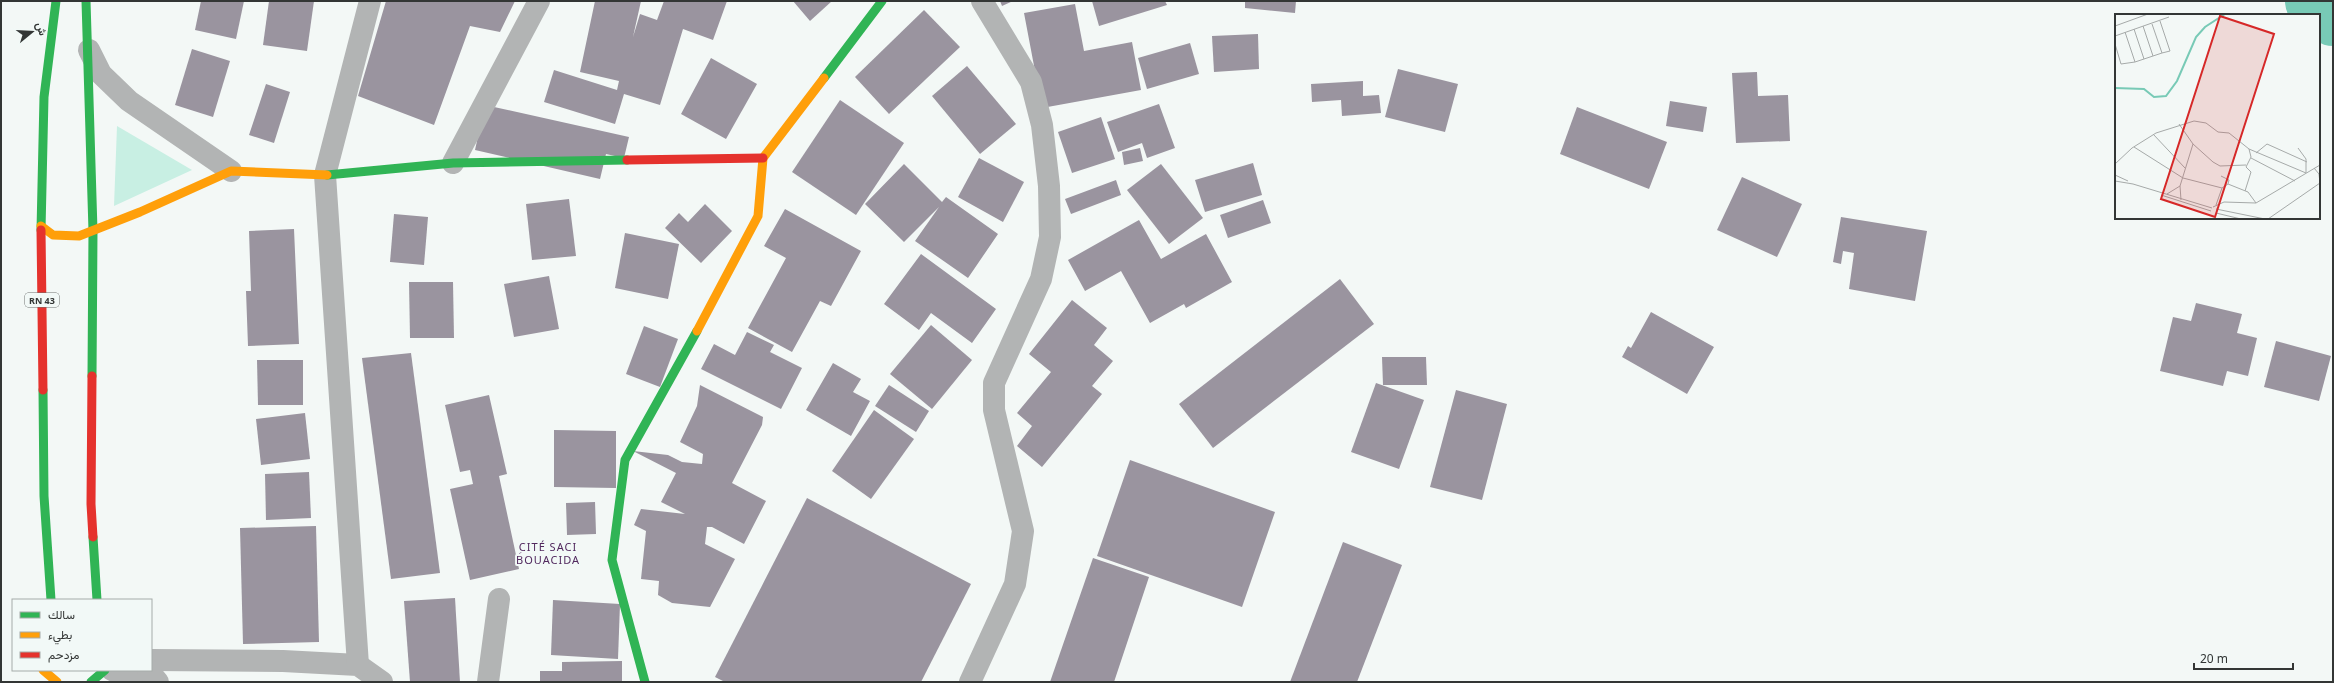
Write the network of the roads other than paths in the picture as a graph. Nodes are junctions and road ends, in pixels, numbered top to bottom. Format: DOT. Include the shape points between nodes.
graph roads {
  1 [pos="56,1"];
  2 [pos="86,1"];
  3 [pos="370,1"];
  4 [pos="539,1"];
  5 [pos="882,1"];
  6 [pos="982,1"];
  7 [pos="88,50"];
  8 [pos="763,158"];
  9 [pos="453,163"];
  10 [pos="231,171"];
  11 [pos="325,175"];
  12 [pos="41,226"];
  13 [pos="93,231"];
  14 [pos="51,599"];
  15 [pos="97,599"];
  16 [pos="499,599"];
  17 [pos="152,660"];
  18 [pos="358,665"];
  19 [pos="44,671"];
  20 [pos="149,671"];
  21 [pos="106,674"];
  22 [pos="55,682"];
  23 [pos="91,682"];
  24 [pos="136,682"];
  25 [pos="158,682"];
  26 [pos="382,682"];
  27 [pos="488,682"];
  28 [pos="644,682"];
  29 [pos="970,682"];
  1 -- 12 [label="street, RN 43" via="44,97"];
  2 -- 7 [label="street"];
  3 -- 11 [label="street"];
  4 -- 9 [label="street"];
  5 -- 8 [label="street"];
  6 -- 29 [label="street" via="1030,82 1042,125 1049,186 1050,237 1042,279 994,383 994,410 1023,531 1016,584"];
  7 -- 10 [label="street" via="101,74 129,101"];
  7 -- 13 [label="street"];
  8 -- 9 [label="street"];
  8 -- 28 [label="street" via="758,216 625,460 612,560"];
  9 -- 11 [label="street"];
  10 -- 11 [label="street"];
  10 -- 13 [label="street"];
  11 -- 18 [label="street"];
  12 -- 13 [label="street" via="53,234 69,237"];
  12 -- 14 [label="street, RN 43" via="44,496"];
  13 -- 15 [label="street" via="91,504"];
  16 -- 27 [label="street"];
  17 -- 18 [label="street" via="283,661"];
  18 -- 26 [label="street"];
  19 -- 22 [label="street"];
  20 -- 25 [label="street"];
  21 -- 23 [label="street"];
  21 -- 24 [label="street"];
}
